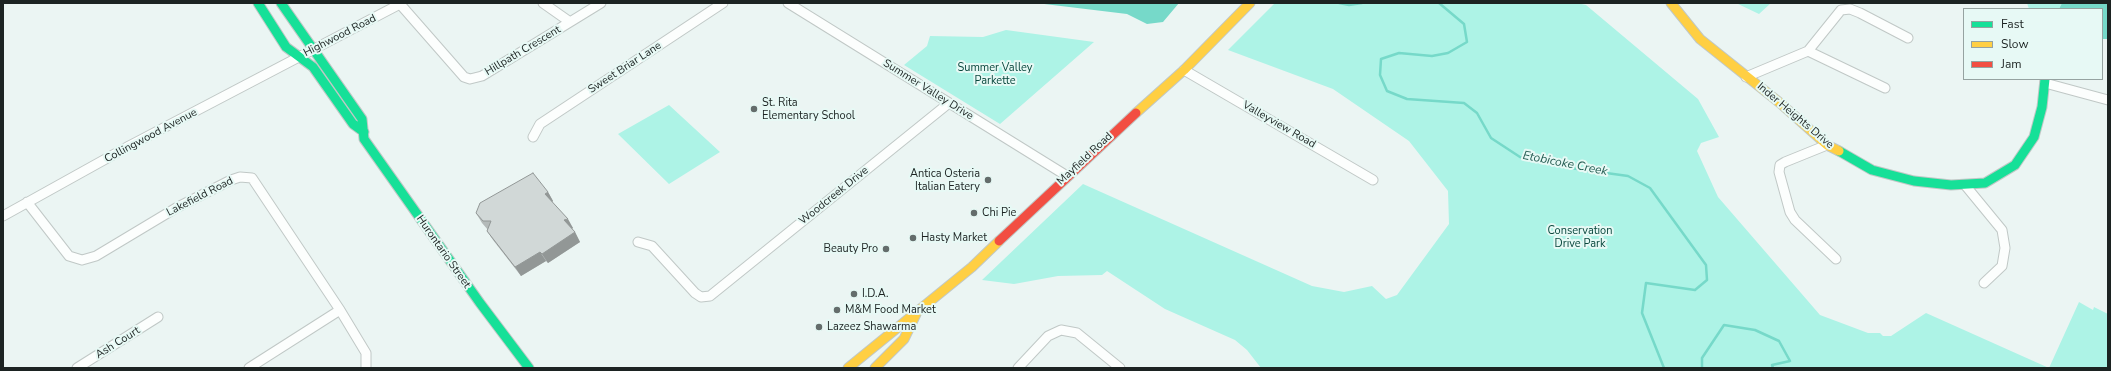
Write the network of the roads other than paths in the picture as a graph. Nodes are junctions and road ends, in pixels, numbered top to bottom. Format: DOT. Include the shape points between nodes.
graph roads {
  1 [pos="258,3"];
  2 [pos="282,3"];
  3 [pos="401,3"];
  4 [pos="543,3"];
  5 [pos="601,3"];
  6 [pos="723,3"];
  7 [pos="788,3"];
  8 [pos="1250,3"];
  9 [pos="1671,3"];
  10 [pos="570,22"];
  11 [pos="1908,38"];
  12 [pos="315,49"];
  13 [pos="1808,51"];
  14 [pos="299,57"];
  15 [pos="1184,70"];
  16 [pos="1746,76"];
  17 [pos="2045,81"];
  18 [pos="1885,88"];
  19 [pos="2108,100"];
  20 [pos="949,103"];
  21 [pos="364,132"];
  22 [pos="533,137"];
  23 [pos="1827,145"];
  24 [pos="1067,176"];
  25 [pos="1373,180"];
  26 [pos="1965,184"];
  27 [pos="27,202"];
  28 [pos="3,216"];
  29 [pos="638,242"];
  30 [pos="1836,259"];
  31 [pos="1984,283"];
  32 [pos="340,310"];
  33 [pos="917,312"];
  34 [pos="158,317"];
  35 [pos="869,351"];
  36 [pos="882,361"];
  37 [pos="77,368"];
  38 [pos="249,368"];
  39 [pos="366,368"];
  40 [pos="529,368"];
  41 [pos="848,368"];
  42 [pos="875,368"];
  43 [pos="889,368"];
  44 [pos="1018,368"];
  45 [pos="1120,368"];
  1 -- 14 [label="main road, Hurontario Street" via="286,47"];
  2 -- 12 [label="main road, Hurontario Street"];
  3 -- 10 [label="street, Hillpath Crescent" via="464,77 470,79 482,76"];
  3 -- 12 [label="street, Highwood Road"];
  4 -- 10 [label="street"];
  5 -- 10 [label="street, Hillpath Crescent"];
  6 -- 22 [label="street, Sweet Briar Lane" via="540,124"];
  7 -- 20 [label="street, Summer Valley Drive"];
  8 -- 15 [label="main road, Mayfield Road"];
  9 -- 16 [label="main road, Inder Heights Drive" via="1700,39"];
  11 -- 13 [label="street" via="1860,13 1850,9 1841,10"];
  12 -- 14 [label="street, Highwood Road"];
  12 -- 21 [label="main road, Hurontario Street" via="362,119"];
  13 -- 16 [label="street"];
  13 -- 18 [label="street"];
  14 -- 21 [label="main road, Hurontario Street" via="313,67 352,124"];
  14 -- 27 [label="street, Collingwood Avenue"];
  15 -- 24 [label="main road, Mayfield Road"];
  15 -- 25 [label="street, Valleyview Road"];
  16 -- 23 [label="main road, Inder Heights Drive"];
  17 -- 19 [label="street"];
  17 -- 26 [label="main road, Inder Heights Drive" via="2042,107 2034,137 2015,165 1985,182"];
  20 -- 24 [label="street, Summer Valley Drive"];
  20 -- 29 [label="street, Woodcreek Drive" via="710,296 701,297 695,293 652,246"];
  21 -- 40 [label="main road, Hurontario Street" via="364,139"];
  23 -- 26 [label="main road, Inder Heights Drive" via="1872,170 1914,181"];
  23 -- 30 [label="street" via="1785,162 1780,165 1779,172 1790,212 1795,220"];
  24 -- 33 [label="main road, Mayfield Road" via="972,267"];
  26 -- 31 [label="street" via="2002,230 2005,248 2002,266"];
  27 -- 28 [label="street, Collingwood Avenue"];
  27 -- 32 [label="street, Lakefield Road" via="69,256 82,260 96,256 211,190 240,177 247,177 256,183"];
  32 -- 38 [label="street"];
  32 -- 39 [label="street" via="366,353"];
  33 -- 35 [label="main road, Mayfield Road"];
  33 -- 36 [label="main road, Mayfield Road" via="904,339"];
  34 -- 37 [label="street, Ash Court"];
  35 -- 36 [label="main road"];
  35 -- 41 [label="main road, Mayfield Road"];
  36 -- 42 [label="main road, Mayfield Road"];
  36 -- 43 [label="main road"];
  44 -- 45 [label="street" via="1048,336 1061,330 1078,333"];
}
